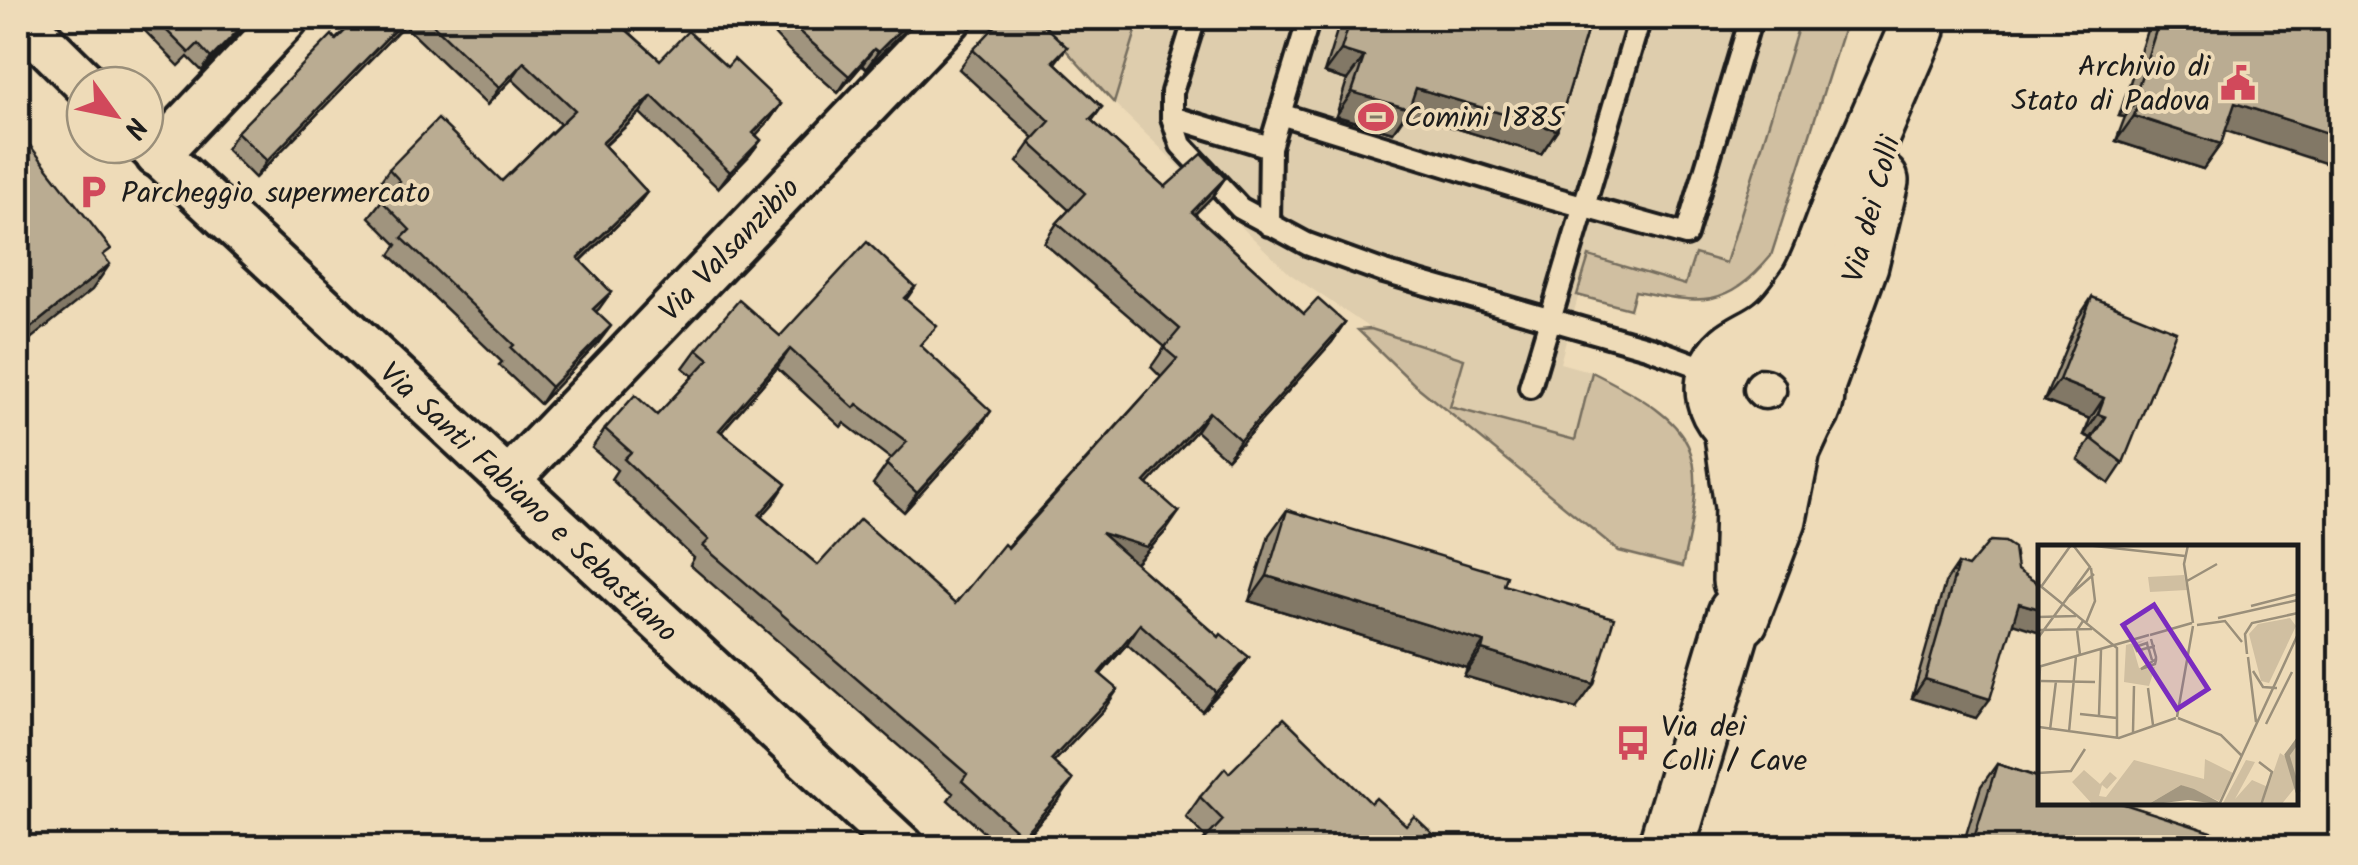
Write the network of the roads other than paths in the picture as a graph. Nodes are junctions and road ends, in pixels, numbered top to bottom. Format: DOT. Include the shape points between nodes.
graph roads {
  1 [pos="19,18"];
  2 [pos="287,18"];
  3 [pos="950,18"];
  4 [pos="1195,18"];
  5 [pos="1309,18"];
  6 [pos="1640,18"];
  7 [pos="1751,18"];
  8 [pos="1918,24"];
  9 [pos="66,65"];
  10 [pos="1280,114"];
  11 [pos="1172,117"];
  12 [pos="165,135"];
  13 [pos="1270,147"];
  14 [pos="165,161"];
  15 [pos="1584,206"];
  16 [pos="1269,225"];
  17 [pos="1550,320"];
  18 [pos="1735,355"];
  19 [pos="1530,387"];
  20 [pos="1813,400"];
  21 [pos="1732,428"];
  22 [pos="507,480"];
  23 [pos="1740,619"];
  24 [pos="902,848"];
  25 [pos="1666,848"];
  1 -- 9 [label="street"];
  2 -- 12 [label="street, Via Santi Fabiano e Sebastiano"];
  3 -- 22 [label="street, Via Valsanzibio"];
  4 -- 11 [label="lane" via="1172,92"];
  5 -- 10 [label="lane"];
  6 -- 15 [label="lane"];
  7 -- 15 [label="lane" via="1686,236"];
  8 -- 18 [label="main road, Via dei Colli" via="1808,282 1777,322"];
  8 -- 20 [label="main road, Via dei Colli" via="1860,264"];
  10 -- 13 [label="lane"];
  10 -- 15 [label="lane"];
  11 -- 13 [label="lane"];
  11 -- 16 [label="lane" via="1181,145 1240,208"];
  13 -- 16 [label="lane"];
  14 -- 22 [label="street, Via Santi Fabiano e Sebastiano"];
  15 -- 17 [label="lane"];
  16 -- 17 [label="lane" via="1384,272"];
  17 -- 18 [label="lane" via="1650,348"];
  17 -- 19 [label="lane"];
  18 -- 20 [label="main road" via="1772,337 1789,342 1812,369"];
  18 -- 21 [label="main road, Via dei Colli" via="1716,402"];
  20 -- 21 [label="main road" via="1788,434 1745,435"];
  20 -- 23 [label="main road, Via dei Colli"];
  21 -- 23 [label="main road, Via dei Colli" via="1743,507"];
  22 -- 24 [label="street, Via Santi Fabiano e Sebastiano"];
  23 -- 25 [label="main road, Via dei Colli" via="1736,614"];
}
